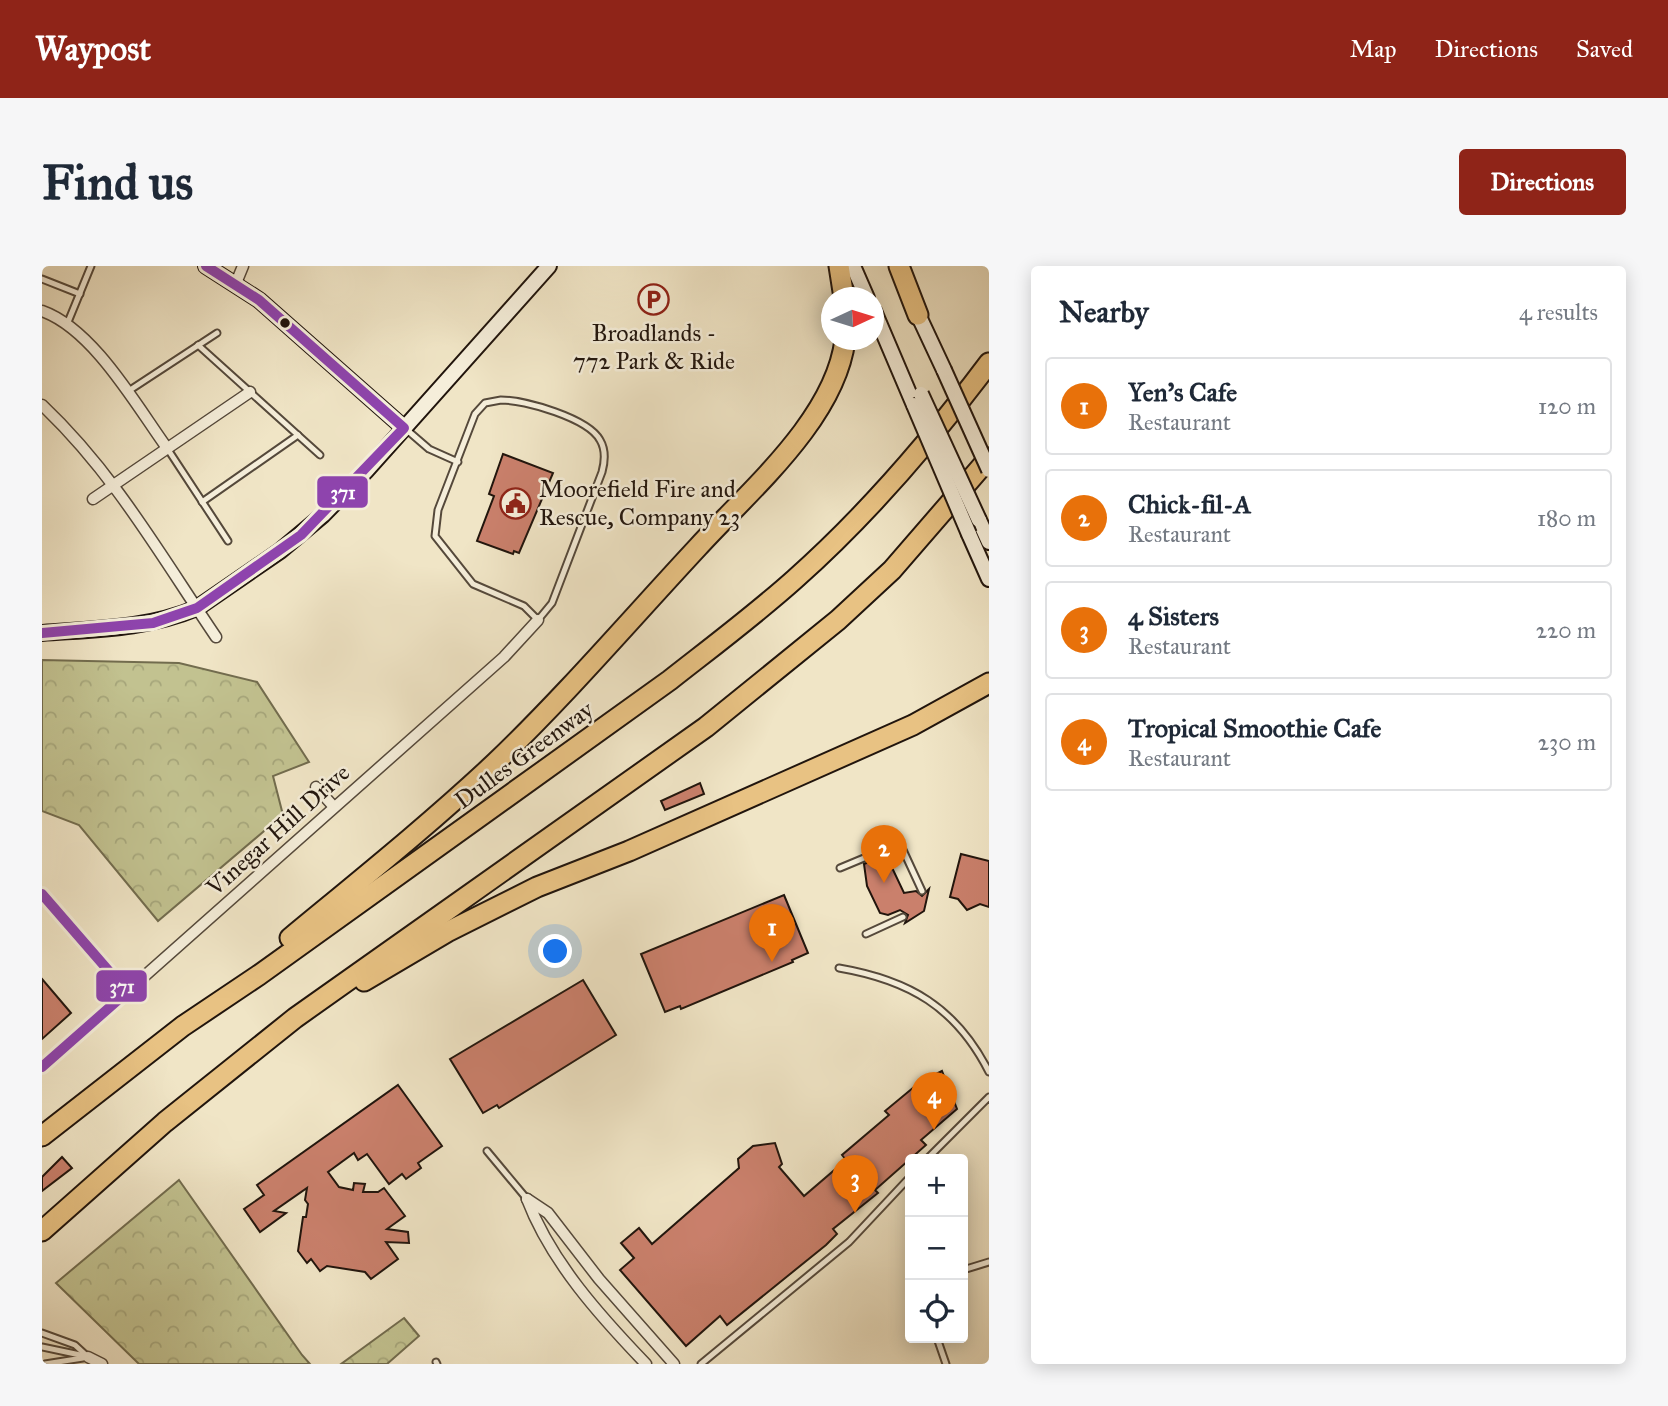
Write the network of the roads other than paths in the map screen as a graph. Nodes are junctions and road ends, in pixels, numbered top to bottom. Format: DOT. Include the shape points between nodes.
graph roads {
  1 [pos="91,266"];
  2 [pos="206,266"];
  3 [pos="243,266"];
  4 [pos="549,266"];
  5 [pos="839,266"];
  6 [pos="853,266"];
  7 [pos="897,266"];
  8 [pos="42,279"];
  9 [pos="236,283"];
  10 [pos="842,287"];
  11 [pos="862,287"];
  12 [pos="80,294"];
  13 [pos="42,311"];
  14 [pos="918,315"];
  15 [pos="68,323"];
  16 [pos="217,332"];
  17 [pos="884,332"];
  18 [pos="198,345"];
  19 [pos="843,350"];
  20 [pos="989,357"];
  21 [pos="989,363"];
  22 [pos="977,379"];
  23 [pos="250,391"];
  24 [pos="127,393"];
  25 [pos="918,400"];
  26 [pos="42,405"];
  27 [pos="404,428"];
  28 [pos="298,435"];
  29 [pos="167,448"];
  30 [pos="320,455"];
  31 [pos="989,458"];
  32 [pos="458,462"];
  33 [pos="989,470"];
  34 [pos="114,485"];
  35 [pos="93,499"];
  36 [pos="202,502"];
  37 [pos="228,541"];
  38 [pos="989,542"];
  39 [pos="989,579"];
  40 [pos="197,608"];
  41 [pos="538,620"];
  42 [pos="42,633"];
  43 [pos="216,637"];
  44 [pos="989,683"];
  45 [pos="316,787"];
  46 [pos="334,807"];
  47 [pos="839,868"];
  48 [pos="922,891"];
  49 [pos="42,894"];
  50 [pos="903,917"];
  51 [pos="866,934"];
  52 [pos="839,968"];
  53 [pos="127,992"];
  54 [pos="295,1018"];
  55 [pos="183,1026"];
  56 [pos="42,1067"];
  57 [pos="989,1072"];
  58 [pos="989,1097"];
  59 [pos="42,1136"];
  60 [pos="487,1152"];
  61 [pos="932,1154"];
  62 [pos="905,1182"];
  63 [pos="527,1199"];
  64 [pos="42,1231"];
  65 [pos="989,1262"];
  66 [pos="968,1268"];
  67 [pos="42,1334"];
  68 [pos="57,1339"];
  69 [pos="939,1343"];
  70 [pos="42,1346"];
  71 [pos="88,1357"];
  72 [pos="45,1364"];
  73 [pos="102,1364"];
  74 [pos="646,1364"];
  75 [pos="674,1364"];
  76 [pos="701,1364"];
  77 [pos="946,1364"];
  1 -- 12 [label="lane"];
  2 -- 9 [label="street"];
  3 -- 9 [label="street"];
  4 -- 27 [label="street"];
  5 -- 10 [label="highway"];
  6 -- 11 [label="street"];
  7 -- 14 [label="highway"];
  8 -- 12 [label="lane"];
  9 -- 27 [label="street"];
  12 -- 15 [label="lane"];
  13 -- 15 [label="street"];
  14 -- 33 [label="street, bridge"];
  15 -- 24 [label="street"];
  16 -- 18 [label="lane"];
  17 -- 25 [label="street"];
  18 -- 23 [label="lane"];
  18 -- 24 [label="lane"];
  19 -- 55 [label="highway" via="840,368 811,424 583,672 445,807"];
  20 -- 22 [label="highway"];
  21 -- 22 [label="highway, Dulles Greenway"];
  22 -- 55 [label="highway, Dulles Greenway" via="835,541 731,632"];
  23 -- 28 [label="lane"];
  23 -- 29 [label="street"];
  24 -- 29 [label="street"];
  25 -- 38 [label="street, bridge"];
  25 -- 39 [label="street, bridge"];
  26 -- 34 [label="street"];
  27 -- 32 [label="lane" via="429,449"];
  27 -- 40 [label="street" via="301,535"];
  28 -- 30 [label="lane"];
  28 -- 36 [label="lane"];
  29 -- 34 [label="street"];
  29 -- 36 [label="lane"];
  31 -- 54 [label="highway" via="891,570 838,620 715,719"];
  32 -- 41 [label="lane" via="438,510 435,536 474,584 524,606"];
  32 -- 41 [label="lane" via="475,414 481,405 495,401 524,403 559,415 590,429 600,440 605,455 602,472 552,603"];
  34 -- 35 [label="street"];
  34 -- 40 [label="street"];
  36 -- 37 [label="lane"];
  40 -- 42 [label="street" via="153,624"];
  40 -- 43 [label="street"];
  41 -- 46 [label="street, Vinegar Hill Drive" via="504,657"];
  44 -- 54 [label="highway" via="913,725 537,887"];
  45 -- 46 [label="street"];
  46 -- 53 [label="street, Vinegar Hill Drive"];
  47 -- 48 [label="lane" via="896,848 903,850"];
  49 -- 53 [label="street"];
  50 -- 51 [label="lane"];
  52 -- 57 [label="lane" via="889,979 930,1000 960,1025"];
  53 -- 56 [label="street, Vinegar Hill Drive"];
  54 -- 64 [label="highway" via="165,1122"];
  55 -- 59 [label="highway, Dulles Greenway"];
  58 -- 61 [label="lane"];
  60 -- 63 [label="lane"];
  62 -- 76 [label="lane" via="849,1242"];
  63 -- 74 [label="street" via="550,1248"];
  63 -- 75 [label="street" via="548,1213 623,1309"];
  65 -- 66 [label="lane"];
  67 -- 68 [label="lane"];
  68 -- 70 [label="lane"];
  68 -- 71 [label="lane" via="75,1345"];
  69 -- 77 [label="lane"];
  70 -- 71 [label="lane"];
  71 -- 72 [label="lane"];
  71 -- 73 [label="street"];
}
